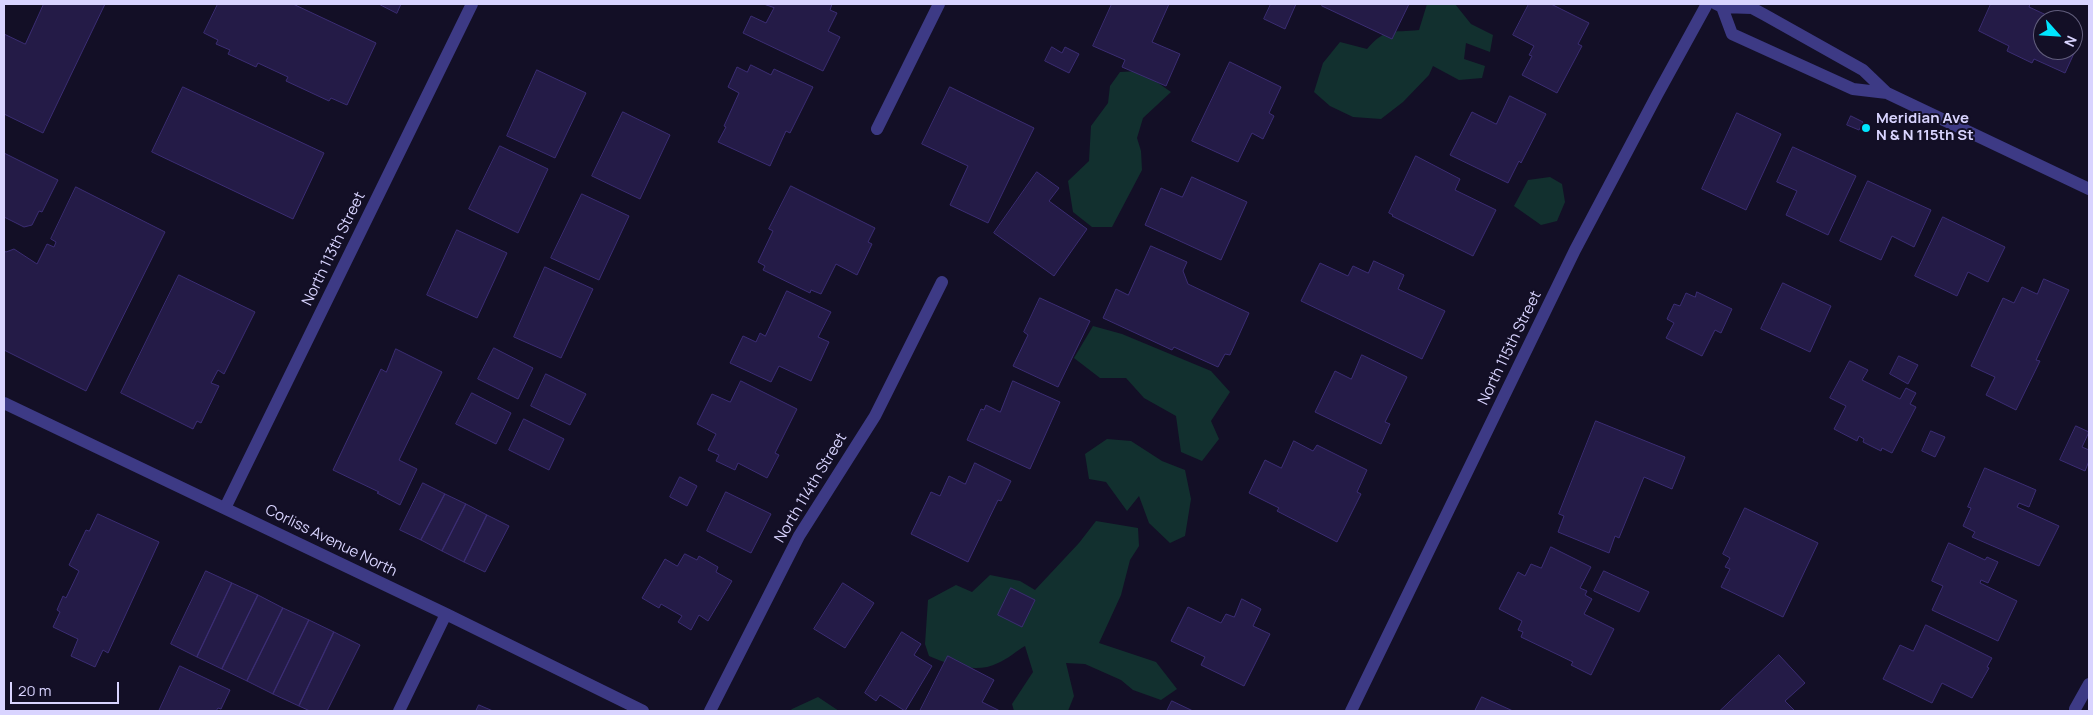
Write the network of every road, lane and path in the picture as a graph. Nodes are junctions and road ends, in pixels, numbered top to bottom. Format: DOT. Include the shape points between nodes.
graph roads {
  1 [pos="472,4"];
  2 [pos="940,4"];
  3 [pos="1707,4"];
  4 [pos="1719,6"];
  5 [pos="1887,93"];
  6 [pos="877,129"];
  7 [pos="2089,189"];
  8 [pos="942,282"];
  9 [pos="4,403"];
  10 [pos="225,508"];
  11 [pos="446,614"];
  12 [pos="2089,684"];
  13 [pos="2076,709"];
  14 [pos="399,711"];
  15 [pos="642,711"];
  16 [pos="710,711"];
  17 [pos="1351,711"];
  1 -- 10 [label="street, North 113th Street"];
  2 -- 6 [label="street"];
  3 -- 17 [label="street, North 115th Street" via="1575,250"];
  4 -- 5 [label="street" via="1752,8 1863,70"];
  4 -- 5 [label="street" via="1732,34 1853,89"];
  5 -- 7 [label="street"];
  8 -- 16 [label="street, North 114th Street" via="875,416 799,536"];
  9 -- 10 [label="street, Corliss Avenue North"];
  10 -- 11 [label="street, Corliss Avenue North"];
  11 -- 14 [label="street"];
  11 -- 15 [label="street, Corliss Avenue North"];
  12 -- 13 [label="street"];
}
